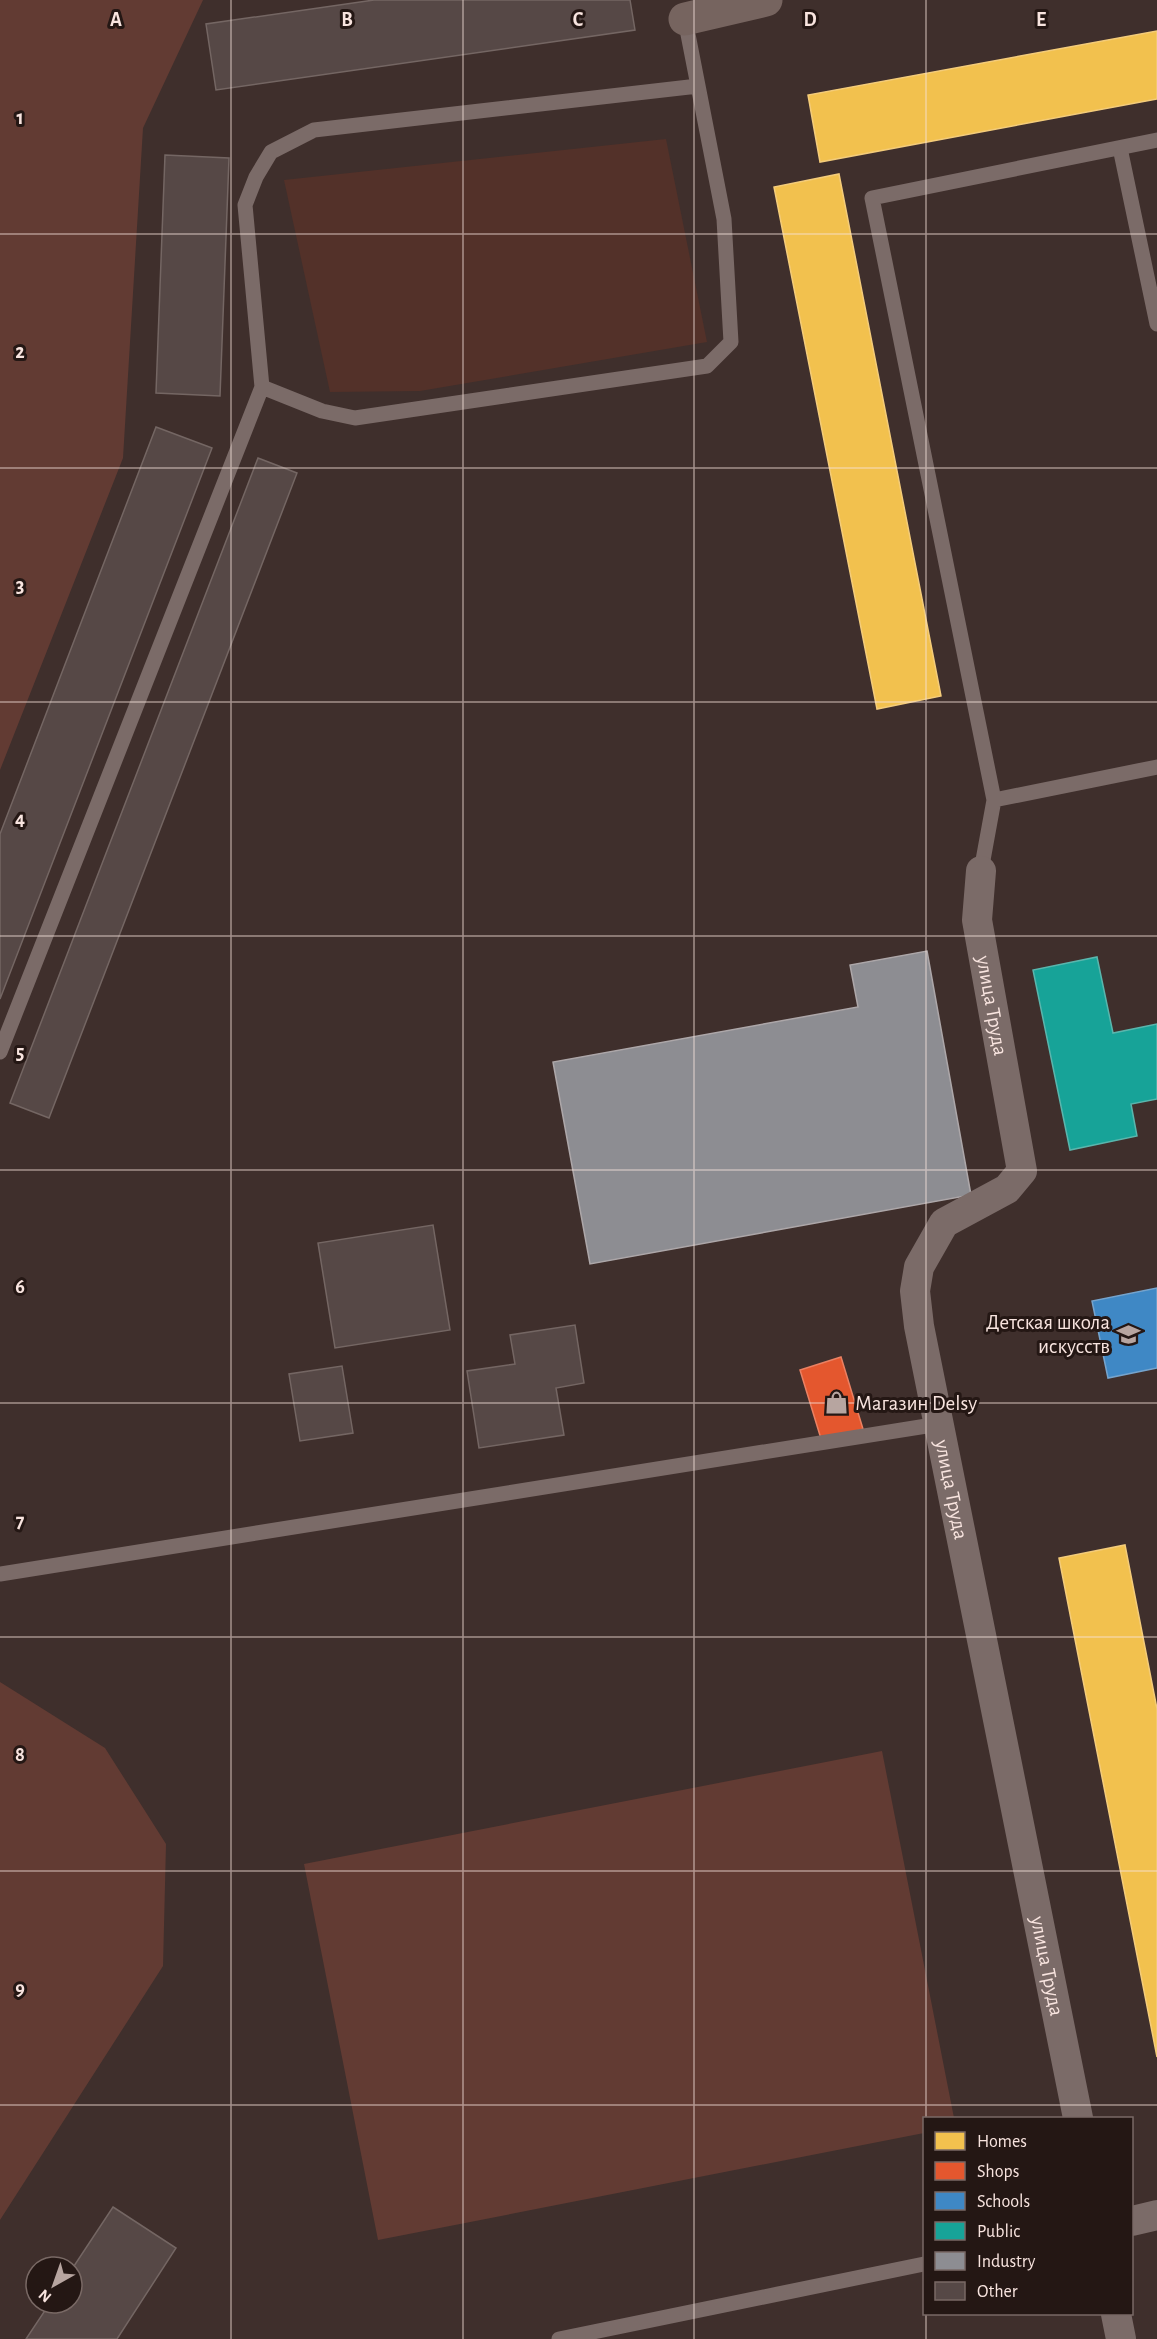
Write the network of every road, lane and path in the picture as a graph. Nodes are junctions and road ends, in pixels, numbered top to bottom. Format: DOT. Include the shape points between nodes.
graph roads {
  1 [pos="766,0"];
  2 [pos="682,10"];
  3 [pos="698,86"];
  4 [pos="1157,140"];
  5 [pos="1120,148"];
  6 [pos="1157,324"];
  7 [pos="262,387"];
  8 [pos="1157,767"];
  9 [pos="994,800"];
  10 [pos="981,871"];
  11 [pos="0,1052"];
  12 [pos="939,1424"];
  13 [pos="0,1574"];
  14 [pos="1078,2117"];
  15 [pos="1157,2215"];
  16 [pos="1133,2221"];
  17 [pos="923,2264"];
  18 [pos="1116,2315"];
  19 [pos="559,2339"];
  20 [pos="1121,2339"];
  1 -- 2 [label="street"];
  2 -- 3 [label="lane"];
  3 -- 7 [label="lane" via="314,130 271,152 245,205"];
  3 -- 7 [label="lane" via="724,219 731,342 708,366 355,418 322,411"];
  4 -- 5 [label="lane"];
  5 -- 6 [label="lane"];
  5 -- 9 [label="lane" via="872,198"];
  7 -- 11 [label="lane"];
  8 -- 9 [label="lane"];
  9 -- 10 [label="lane"];
  10 -- 12 [label="street, улица Труда" via="976,920 1022,1171 1007,1189 945,1223 919,1268 915,1292 919,1326"];
  12 -- 13 [label="lane"];
  12 -- 14 [label="street, улица Труда"];
  15 -- 16 [label="street"];
  17 -- 19 [label="lane"];
  18 -- 20 [label="street"];
}
